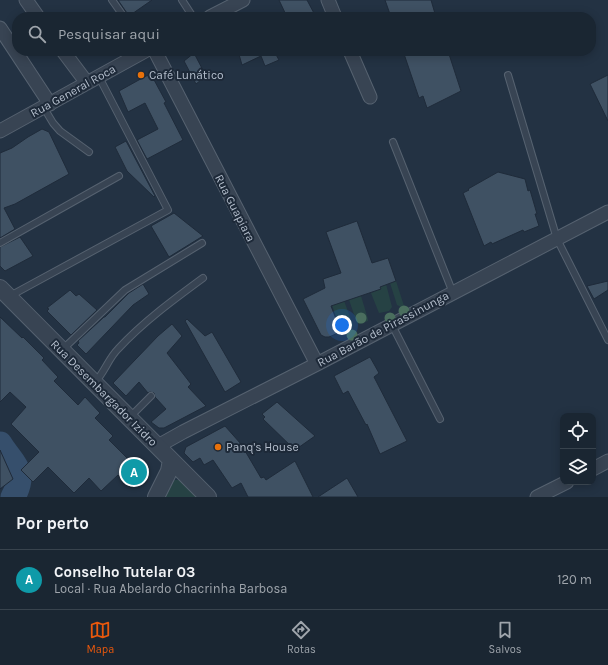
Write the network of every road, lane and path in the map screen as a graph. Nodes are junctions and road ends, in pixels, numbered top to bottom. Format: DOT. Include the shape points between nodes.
graph roads {
  1 [pos="26,0"];
  2 [pos="112,0"];
  3 [pos="182,0"];
  4 [pos="243,0"];
  5 [pos="328,0"];
  6 [pos="34,12"];
  7 [pos="120,12"];
  8 [pos="190,12"];
  9 [pos="220,12"];
  10 [pos="333,12"];
  11 [pos="0,28"];
  12 [pos="12,48"];
  13 [pos="17,56"];
  14 [pos="69,56"];
  15 [pos="136,56"];
  16 [pos="158,56"];
  17 [pos="352,56"];
  18 [pos="508,75"];
  19 [pos="93,80"];
  20 [pos="370,97"];
  21 [pos="47,106"];
  22 [pos="0,131"];
  23 [pos="393,142"];
  24 [pos="89,152"];
  25 [pos="119,176"];
  26 [pos="608,212"];
  27 [pos="557,239"];
  28 [pos="0,243"];
  29 [pos="202,243"];
  30 [pos="203,278"];
  31 [pos="4,292"];
  32 [pos="453,293"];
  33 [pos="392,325"];
  34 [pos="608,340"];
  35 [pos="62,350"];
  36 [pos="316,364"];
  37 [pos="94,383"];
  38 [pos="151,396"];
  39 [pos="129,418"];
  40 [pos="440,419"];
  41 [pos="158,446"];
  42 [pos="171,460"];
  43 [pos="608,461"];
  44 [pos="596,467"];
  45 [pos="561,485"];
  46 [pos="156,497"];
  47 [pos="208,497"];
  48 [pos="537,497"];
  1 -- 6 [label="street"];
  2 -- 7 [label="lane"];
  3 -- 8 [label="lane"];
  4 -- 9 [label="street"];
  5 -- 10 [label="street"];
  11 -- 12 [label="street"];
  13 -- 21 [label="street"];
  14 -- 19 [label="street"];
  15 -- 19 [label="street, Rua General Roca"];
  16 -- 36 [label="street, Rua Guapiara"];
  17 -- 20 [label="street"];
  18 -- 27 [label="lane"];
  19 -- 21 [label="street, Rua General Roca"];
  19 -- 31 [label="lane" via="168,210"];
  21 -- 22 [label="street, Rua General Roca"];
  21 -- 24 [label="lane" via="53,123 60,131"];
  23 -- 32 [label="lane"];
  25 -- 28 [label="lane"];
  26 -- 27 [label="street, Rua Barão de Pirassinunga"];
  27 -- 32 [label="street, Rua Barão de Pirassinunga"];
  27 -- 34 [label="lane"];
  29 -- 35 [label="lane" via="125,290"];
  30 -- 37 [label="lane" via="161,309 117,350"];
  31 -- 35 [label="street, Rua Desembargador Izidro"];
  32 -- 33 [label="street, Rua Barão de Pirassinunga"];
  33 -- 36 [label="street, Rua Barão de Pirassinunga"];
  33 -- 40 [label="lane"];
  35 -- 37 [label="street, Rua Desembargador Izidro"];
  36 -- 41 [label="street, Rua Barão de Pirassinunga"];
  37 -- 39 [label="street, Rua Desembargador Izidro"];
  38 -- 39 [label="lane"];
  39 -- 41 [label="street, Rua Desembargador Izidro"];
  41 -- 42 [label="street, Rua Desembargador Izidro"];
  42 -- 46 [label="street" via="169,471"];
  42 -- 47 [label="street, Rua Desembargador Izidro"];
  43 -- 44 [label="street"];
  45 -- 48 [label="street"];
}
